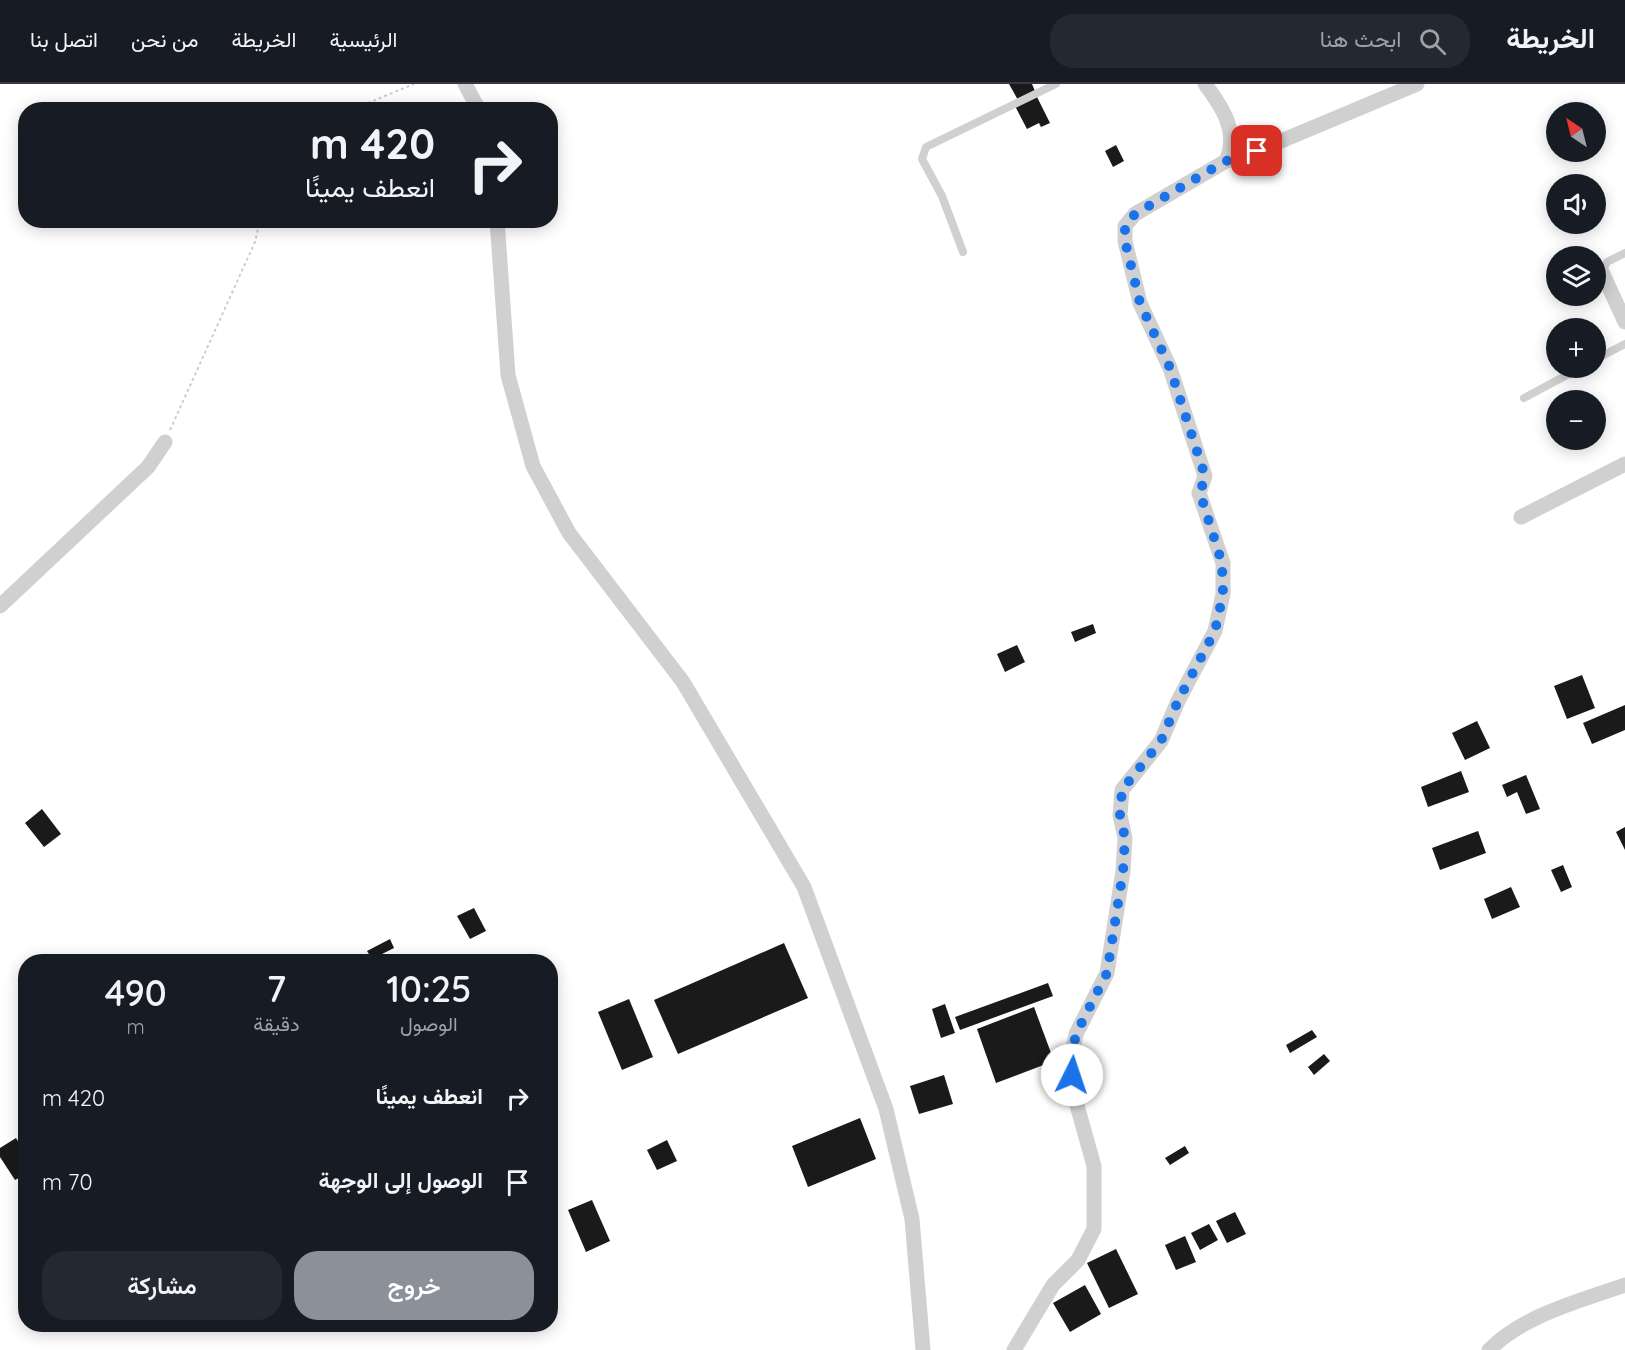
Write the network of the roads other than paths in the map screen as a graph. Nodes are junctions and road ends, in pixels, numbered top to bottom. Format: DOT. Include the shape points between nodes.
graph roads {
  1 [pos="465,84"];
  2 [pos="1056,84"];
  3 [pos="1205,84"];
  4 [pos="1418,84"];
  5 [pos="475,102"];
  6 [pos="1226,161"];
  7 [pos="498,228"];
  8 [pos="963,252"];
  9 [pos="1625,253"];
  10 [pos="1606,264"];
  11 [pos="1606,281"];
  12 [pos="1625,322"];
  13 [pos="1625,344"];
  14 [pos="1606,354"];
  15 [pos="1561,378"];
  16 [pos="1524,398"];
  17 [pos="165,442"];
  18 [pos="1625,464"];
  19 [pos="1521,517"];
  20 [pos="0,606"];
  21 [pos="1625,1285"];
  22 [pos="923,1350"];
  23 [pos="1014,1350"];
  24 [pos="1489,1350"];
  1 -- 5 [label="street"];
  2 -- 8 [label="lane" via="926,147 922,159 942,196"];
  3 -- 6 [label="street" via="1230,123 1233,146"];
  4 -- 6 [label="street"];
  6 -- 23 [label="street" via="1135,214 1125,226 1140,303 1170,368 1205,476 1200,493 1222,563 1223,594 1215,631 1161,741 1122,790 1124,860 1107,973 1076,1034 1071,1059 1072,1091 1094,1166 1094,1229 1078,1260 1053,1285"];
  7 -- 22 [label="street" via="508,375 533,466 568,533 683,682 804,887 886,1109 912,1219"];
  9 -- 10 [label="lane"];
  11 -- 12 [label="street"];
  13 -- 14 [label="lane"];
  15 -- 16 [label="lane"];
  17 -- 20 [label="street" via="148,467"];
  18 -- 19 [label="street"];
  21 -- 24 [label="street" via="1564,1306 1504,1335"];
}
